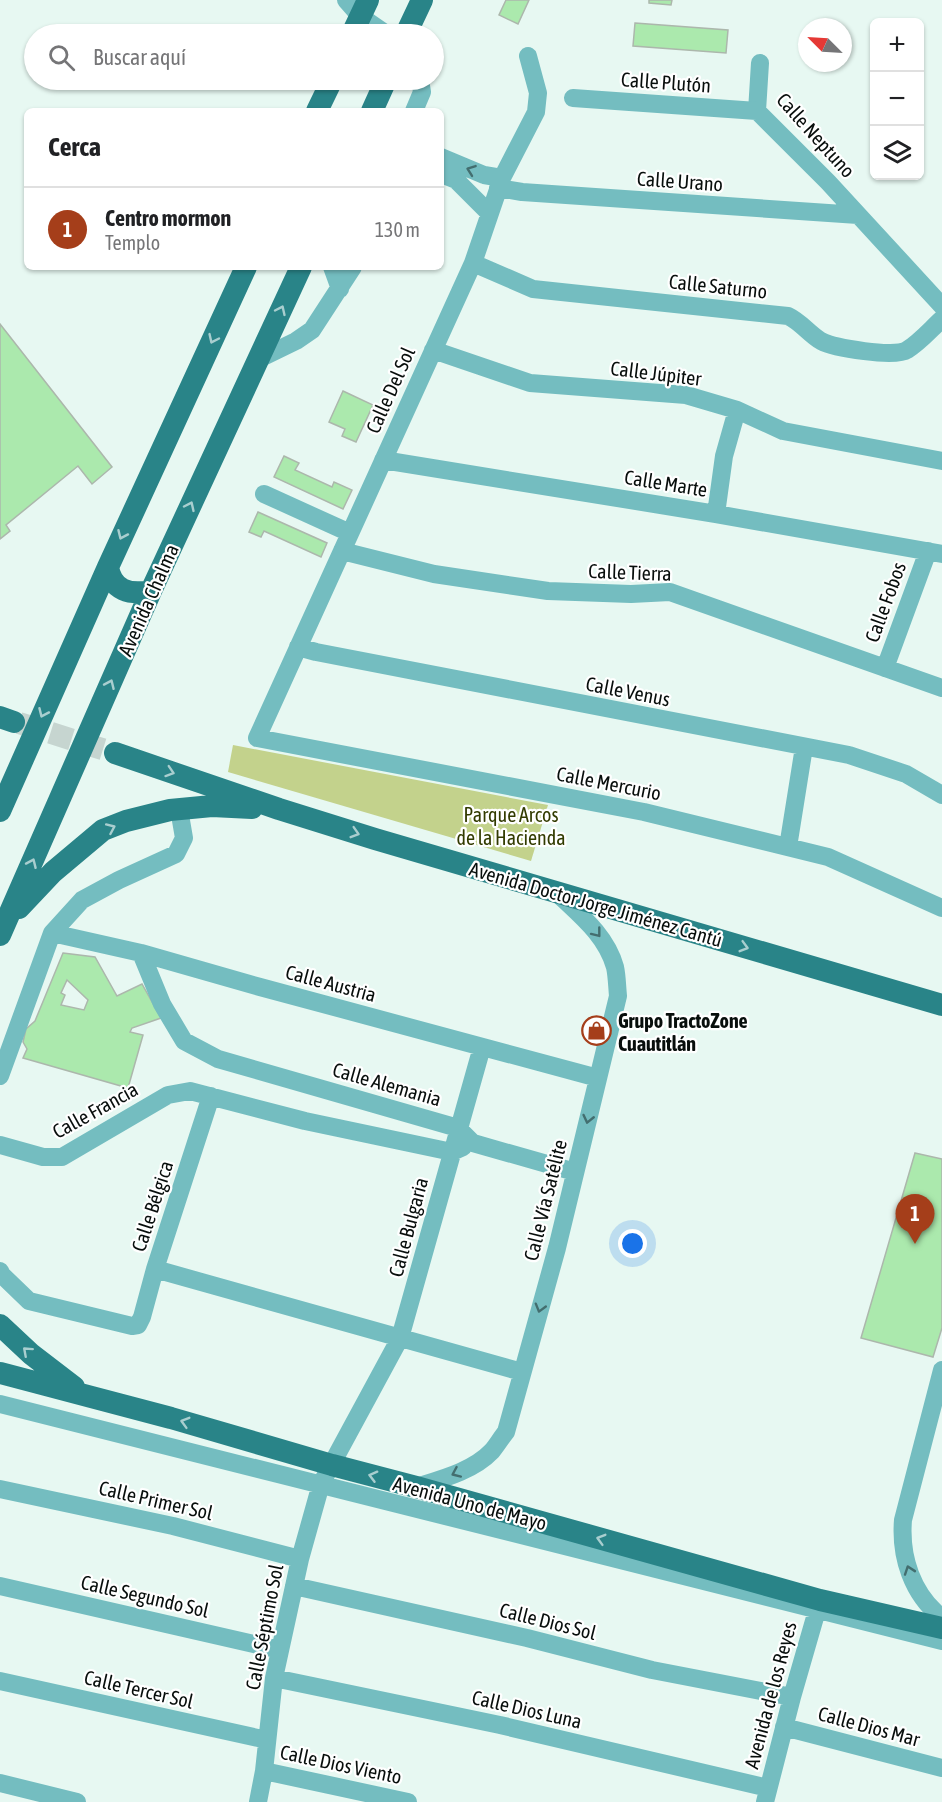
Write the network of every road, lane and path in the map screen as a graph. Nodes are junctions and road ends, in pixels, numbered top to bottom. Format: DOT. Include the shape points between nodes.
graph roads {
  1 [pos="422,0"];
  2 [pos="356,13"];
  3 [pos="372,24"];
  4 [pos="411,24"];
  5 [pos="528,56"];
  6 [pos="760,63"];
  7 [pos="327,90"];
  8 [pos="381,90"];
  9 [pos="422,90"];
  10 [pos="573,98"];
  11 [pos="319,108"];
  12 [pos="373,108"];
  13 [pos="415,108"];
  14 [pos="757,111"];
  15 [pos="444,158"];
  16 [pos="444,175"];
  17 [pos="500,183"];
  18 [pos="489,213"];
  19 [pos="858,215"];
  20 [pos="472,263"];
  21 [pos="245,270"];
  22 [pos="300,270"];
  23 [pos="333,270"];
  24 [pos="351,270"];
  25 [pos="340,289"];
  26 [pos="942,306"];
  27 [pos="942,319"];
  28 [pos="433,350"];
  29 [pos="259,359"];
  30 [pos="737,410"];
  31 [pos="383,460"];
  32 [pos="942,461"];
  33 [pos="264,494"];
  34 [pos="716,514"];
  35 [pos="350,533"];
  36 [pos="342,551"];
  37 [pos="935,553"];
  38 [pos="108,567"];
  39 [pos="151,591"];
  40 [pos="298,647"];
  41 [pos="885,668"];
  42 [pos="942,688"];
  43 [pos="257,738"];
  44 [pos="804,747"];
  45 [pos="115,753"];
  46 [pos="942,795"];
  47 [pos="179,809"];
  48 [pos="279,809"];
  49 [pos="0,811"];
  50 [pos="788,847"];
  51 [pos="555,892"];
  52 [pos="942,909"];
  53 [pos="3,929"];
  54 [pos="52,933"];
  55 [pos="141,953"];
  56 [pos="942,1005"];
  57 [pos="482,1047"];
  58 [pos="0,1076"];
  59 [pos="598,1078"];
  60 [pos="211,1096"];
  61 [pos="458,1128"];
  62 [pos="473,1143"];
  63 [pos="0,1145"];
  64 [pos="452,1152"];
  65 [pos="575,1172"];
  66 [pos="155,1269"];
  67 [pos="0,1271"];
  68 [pos="0,1325"];
  69 [pos="400,1338"];
  70 [pos="942,1370"];
  71 [pos="522,1372"];
  72 [pos="0,1373"];
  73 [pos="91,1397"];
  74 [pos="0,1404"];
  75 [pos="327,1474"];
  76 [pos="416,1487"];
  77 [pos="0,1489"];
  78 [pos="300,1559"];
  79 [pos="0,1586"];
  80 [pos="294,1586"];
  81 [pos="818,1605"];
  82 [pos="942,1618"];
  83 [pos="942,1628"];
  84 [pos="942,1641"];
  85 [pos="280,1650"];
  86 [pos="274,1678"];
  87 [pos="0,1681"];
  88 [pos="792,1697"];
  89 [pos="784,1727"];
  90 [pos="267,1740"];
  91 [pos="942,1768"];
  92 [pos="264,1771"];
  93 [pos="0,1783"];
  94 [pos="767,1795"];
  95 [pos="77,1802"];
  96 [pos="258,1802"];
  97 [pos="408,1802"];
  1 -- 4 [label="main road"];
  2 -- 3 [label="street"];
  5 -- 17 [label="street, Calle Del Sol" via="538,93 536,112"];
  6 -- 14 [label="street, Calle Neptuno"];
  7 -- 11 [label="main road"];
  8 -- 12 [label="main road"];
  9 -- 13 [label="street"];
  10 -- 14 [label="street, Calle Plutón"];
  14 -- 19 [label="street, Calle Neptuno"];
  17 -- 15 [label="street, Calle Urano, one-way"];
  16 -- 18 [label="street" via="456,180"];
  17 -- 18 [label="street, Calle Del Sol"];
  17 -- 19 [label="street, Calle Urano" via="522,192"];
  18 -- 20 [label="street, Calle Del Sol"];
  19 -- 26 [label="street, Calle Neptuno"];
  20 -- 27 [label="street, Calle Saturno" via="533,289 788,315 832,346 896,354 907,350"];
  20 -- 28 [label="street, Calle Del Sol"];
  21 -- 38 [label="main road, one-way"];
  29 -- 22 [label="main road, Avenida Chalma, one-way"];
  23 -- 25 [label="street"];
  24 -- 25 [label="street"];
  25 -- 29 [label="street" via="312,330"];
  28 -- 30 [label="street, Calle Júpiter" via="530,383 686,395"];
  28 -- 31 [label="street, Calle Del Sol"];
  39 -- 29 [label="main road, Avenida Chalma, one-way"];
  30 -- 32 [label="street, Calle Júpiter" via="783,431"];
  30 -- 34 [label="street" via="724,456"];
  31 -- 34 [label="street, Calle Marte"];
  31 -- 35 [label="street, Calle Del Sol"];
  33 -- 35 [label="street"];
  34 -- 37 [label="street, Calle Marte"];
  35 -- 36 [label="street, Calle Del Sol"];
  36 -- 40 [label="street, Calle Del Sol"];
  36 -- 41 [label="street, Calle Tierra" via="434,574 548,591 670,592"];
  37 -- 41 [label="street, Calle Fobos"];
  38 -- 39 [label="main road" via="111,579 120,587 138,593"];
  38 -- 49 [label="main road, one-way"];
  53 -- 39 [label="main road, Avenida Chalma, one-way"];
  40 -- 43 [label="street, Calle Del Sol"];
  40 -- 44 [label="street, Calle Venus"];
  41 -- 42 [label="street, Calle Tierra"];
  43 -- 50 [label="street, Calle Mercurio" via="644,812"];
  44 -- 46 [label="street, Calle Venus" via="906,774"];
  44 -- 50 [label="street"];
  45 -- 48 [label="main road, Avenida Doctor Jorge Jiménez Cantú, one-way"];
  47 -- 48 [label="main road"];
  53 -- 47 [label="main road, one-way" via="53,872 104,830"];
  47 -- 54 [label="street" via="184,838 176,854 82,900"];
  48 -- 51 [label="main road, Avenida Doctor Jorge Jiménez Cantú, one-way"];
  50 -- 52 [label="street, Calle Mercurio" via="828,856"];
  51 -- 56 [label="main road, Avenida Doctor Jorge Jiménez Cantú, one-way"];
  51 -- 59 [label="street, Calle Vía Satélite, one-way" via="596,930 616,969 618,996"];
  54 -- 55 [label="street, Calle Austria"];
  54 -- 58 [label="street"];
  55 -- 57 [label="street, Calle Austria"];
  55 -- 61 [label="street, Calle Alemania" via="162,1004 184,1041 218,1059"];
  57 -- 59 [label="street, Calle Austria"];
  57 -- 61 [label="street, Calle Bulgaria"];
  59 -- 65 [label="street, Calle Vía Satélite, one-way"];
  60 -- 63 [label="street, Calle Francia" via="190,1091 168,1095 62,1157 43,1157"];
  60 -- 64 [label="street, Calle Francia" via="305,1121"];
  60 -- 66 [label="street, Calle Bélgica"];
  61 -- 62 [label="street, Calle Alemania"];
  61 -- 64 [label="street, Calle Bulgaria"];
  62 -- 64 [label="street"];
  62 -- 65 [label="street, Calle Alemania"];
  64 -- 69 [label="street, Calle Bulgaria"];
  65 -- 71 [label="street, Calle Vía Satélite, one-way"];
  66 -- 67 [label="street, Calle Bélgica" via="142,1317 138,1325 132,1326 29,1301"];
  66 -- 69 [label="street"];
  73 -- 68 [label="main road, one-way" via="50,1370"];
  69 -- 71 [label="street"];
  69 -- 75 [label="street, Calle Bulgaria"];
  82 -- 70 [label="street, one-way" via="913,1581 904,1557 902,1532"];
  71 -- 76 [label="street, Calle Vía Satélite, one-way" via="506,1432 491,1452 463,1470"];
  72 -- 73 [label="main road, Avenida Uno de Mayo"];
  75 -- 73 [label="main road, Avenida Uno de Mayo, one-way"];
  74 -- 75 [label="street"];
  76 -- 75 [label="main road, Avenida Uno de Mayo, one-way"];
  75 -- 78 [label="street, Calle Séptimo Sol"];
  75 -- 81 [label="street"];
  81 -- 76 [label="main road, Avenida Uno de Mayo, one-way"];
  77 -- 78 [label="street, Calle Primer Sol" via="172,1526"];
  78 -- 80 [label="street, Calle Séptimo Sol"];
  79 -- 85 [label="street, Calle Segundo Sol"];
  80 -- 85 [label="street, Calle Séptimo Sol"];
  80 -- 88 [label="street, Calle Dios Sol" via="652,1670"];
  81 -- 83 [label="main road, Avenida Uno de Mayo"];
  81 -- 84 [label="street"];
  81 -- 88 [label="street, Avenida de los Reyes"];
  85 -- 86 [label="street, Calle Séptimo Sol"];
  86 -- 90 [label="street, Calle Séptimo Sol"];
  86 -- 94 [label="street, Calle Dios Luna" via="489,1723"];
  87 -- 90 [label="street, Calle Tercer Sol"];
  88 -- 89 [label="street, Avenida de los Reyes"];
  89 -- 91 [label="street, Calle Dios Mar"];
  89 -- 94 [label="street, Avenida de los Reyes"];
  90 -- 92 [label="street, Calle Séptimo Sol"];
  92 -- 96 [label="street, Calle Séptimo Sol"];
  92 -- 97 [label="street, Calle Dios Viento"];
  93 -- 95 [label="street"];
}
